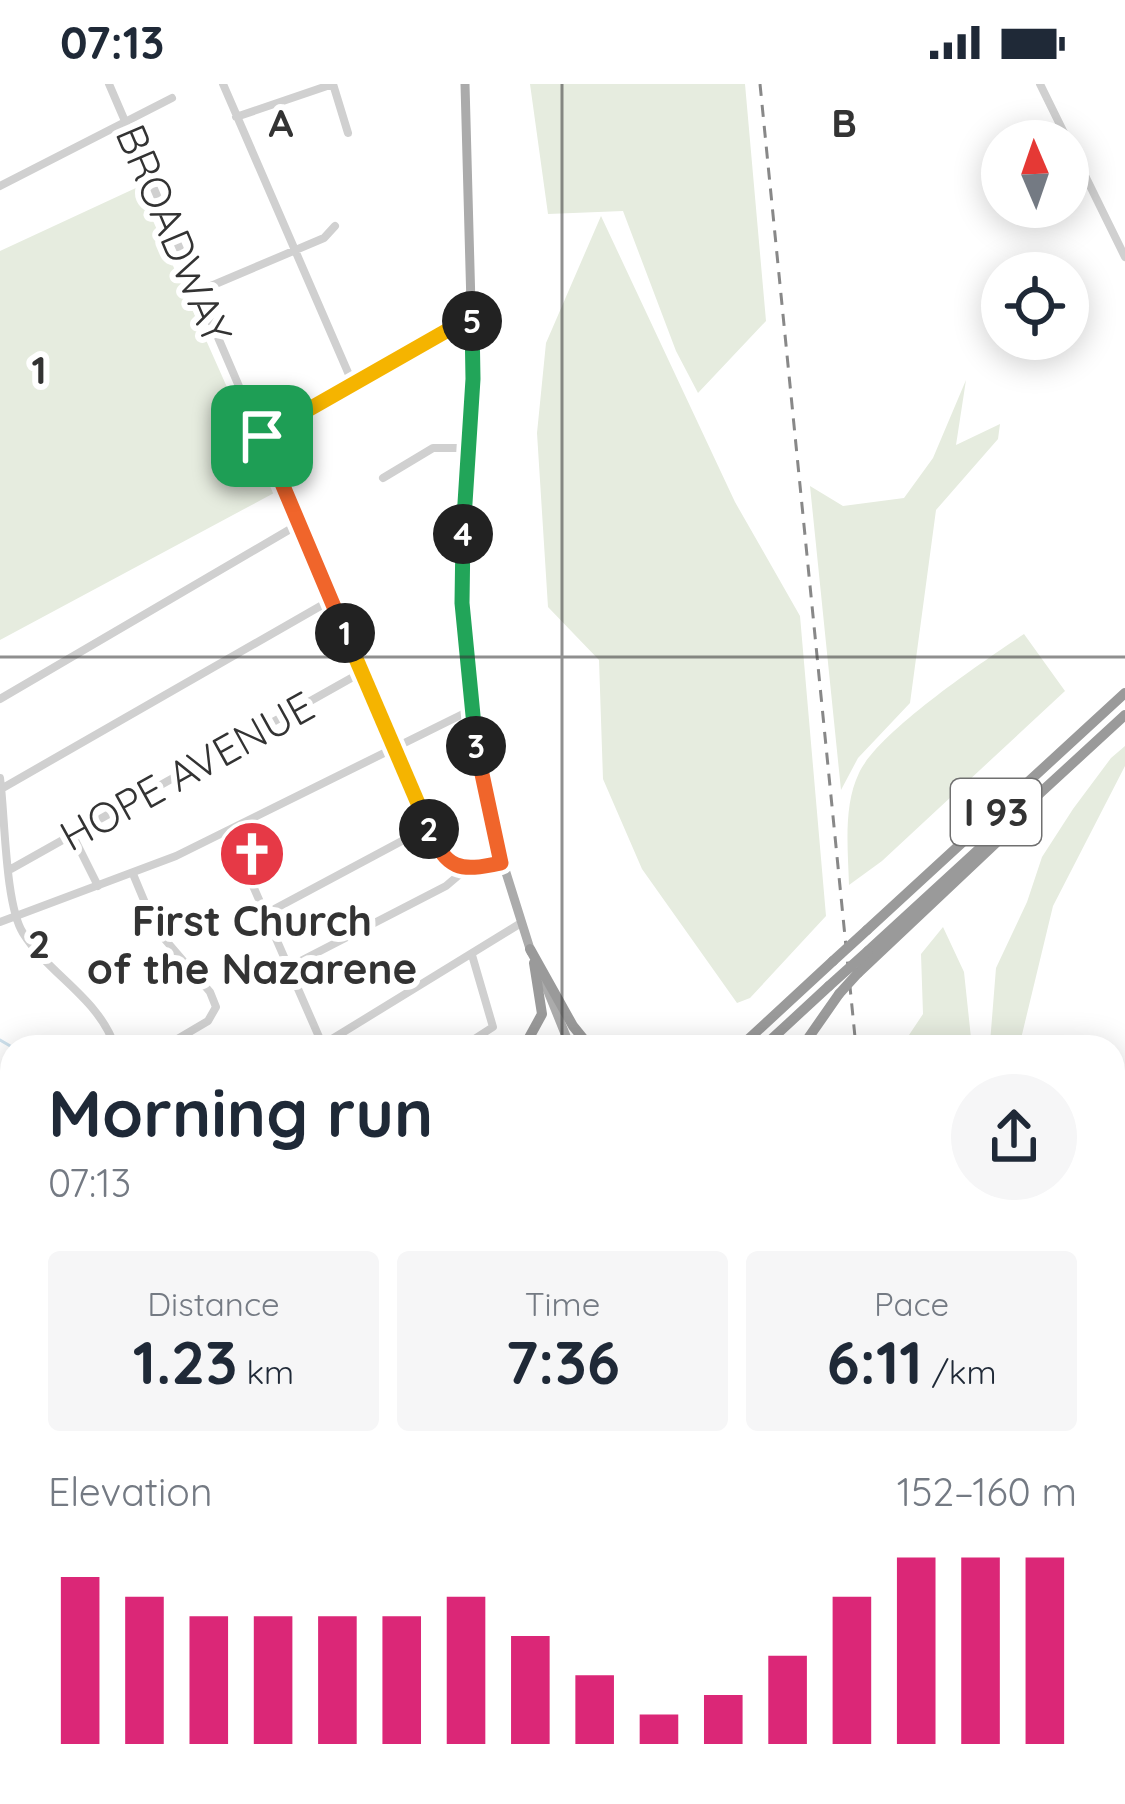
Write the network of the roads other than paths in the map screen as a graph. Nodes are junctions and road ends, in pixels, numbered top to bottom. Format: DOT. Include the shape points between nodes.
graph roads {
  1 [pos="109,84"];
  2 [pos="223,84"];
  3 [pos="333,84"];
  4 [pos="465,84"];
  5 [pos="1040,84"];
  6 [pos="172,98"];
  7 [pos="236,117"];
  8 [pos="125,121"];
  9 [pos="348,133"];
  10 [pos="0,186"];
  11 [pos="335,226"];
  12 [pos="294,250"];
  13 [pos="1125,257"];
  14 [pos="200,291"];
  15 [pos="472,317"];
  16 [pos="353,384"];
  17 [pos="262,436"];
  18 [pos="468,448"];
  19 [pos="382,478"];
  20 [pos="299,524"];
  21 [pos="331,600"];
  22 [pos="362,672"];
  23 [pos="1125,693"];
  24 [pos="0,698"];
  25 [pos="471,710"];
  26 [pos="1125,715"];
  27 [pos="394,748"];
  28 [pos="0,778"];
  29 [pos="1054,779"];
  30 [pos="2,788"];
  31 [pos="428,826"];
  32 [pos="229,831"];
  33 [pos="73,836"];
  34 [pos="501,863"];
  35 [pos="10,868"];
  36 [pos="467,868"];
  37 [pos="133,874"];
  38 [pos="98,886"];
  39 [pos="267,913"];
  40 [pos="14,916"];
  41 [pos="0,922"];
  42 [pos="521,923"];
  43 [pos="530,949"];
  44 [pos="472,954"];
  45 [pos="289,967"];
  46 [pos="834,990"];
  47 [pos="109,1035"];
  48 [pos="184,1035"];
  49 [pos="317,1035"];
  50 [pos="340,1035"];
  51 [pos="482,1035"];
  52 [pos="532,1035"];
  53 [pos="565,1035"];
  54 [pos="580,1035"];
  55 [pos="753,1035"];
  56 [pos="778,1035"];
  57 [pos="809,1035"];
  1 -- 8 [label="street, BROADWAY"];
  2 -- 7 [label="street"];
  3 -- 7 [label="street"];
  3 -- 9 [label="street"];
  4 -- 15 [label="main road"];
  5 -- 13 [label="street"];
  6 -- 8 [label="street"];
  7 -- 12 [label="street"];
  8 -- 10 [label="street"];
  8 -- 14 [label="street, BROADWAY"];
  11 -- 12 [label="street"];
  12 -- 14 [label="street"];
  12 -- 16 [label="street"];
  14 -- 17 [label="street, BROADWAY"];
  15 -- 16 [label="street"];
  15 -- 18 [label="main road"];
  16 -- 17 [label="street"];
  17 -- 20 [label="street, BROADWAY"];
  18 -- 19 [label="street" via="433,448"];
  18 -- 25 [label="main road" via="462,603"];
  20 -- 21 [label="street, BROADWAY"];
  20 -- 24 [label="street"];
  21 -- 22 [label="street, BROADWAY"];
  21 -- 30 [label="street"];
  22 -- 27 [label="street, BROADWAY"];
  22 -- 33 [label="street, HOPE AVENUE"];
  23 -- 55 [label="highway, I 93, bridge"];
  25 -- 27 [label="street"];
  25 -- 34 [label="main road"];
  26 -- 29 [label="highway, I 93"];
  27 -- 31 [label="street, BROADWAY"];
  27 -- 32 [label="street"];
  28 -- 30 [label="street"];
  29 -- 46 [label="highway, I 93, bridge"];
  29 -- 46 [label="highway, bridge"];
  30 -- 35 [label="street"];
  31 -- 36 [label="street, BROADWAY" via="443,856"];
  31 -- 39 [label="street"];
  32 -- 37 [label="street"];
  32 -- 39 [label="street"];
  33 -- 35 [label="street, HOPE AVENUE"];
  33 -- 38 [label="street"];
  34 -- 36 [label="street"];
  34 -- 42 [label="main road"];
  35 -- 40 [label="street"];
  36 -- 45 [label="street"];
  37 -- 38 [label="street"];
  37 -- 48 [label="street" via="156,929 216,1007"];
  38 -- 40 [label="street"];
  39 -- 45 [label="street"];
  40 -- 41 [label="street"];
  40 -- 47 [label="street"];
  42 -- 43 [label="main road"];
  42 -- 44 [label="street"];
  43 -- 52 [label="highway" via="542,1008"];
  43 -- 53 [label="main road"];
  43 -- 54 [label="highway"];
  44 -- 50 [label="street"];
  44 -- 51 [label="street" via="493,1028"];
  45 -- 49 [label="street"];
  46 -- 56 [label="highway, I 93"];
  46 -- 57 [label="highway"];
}
